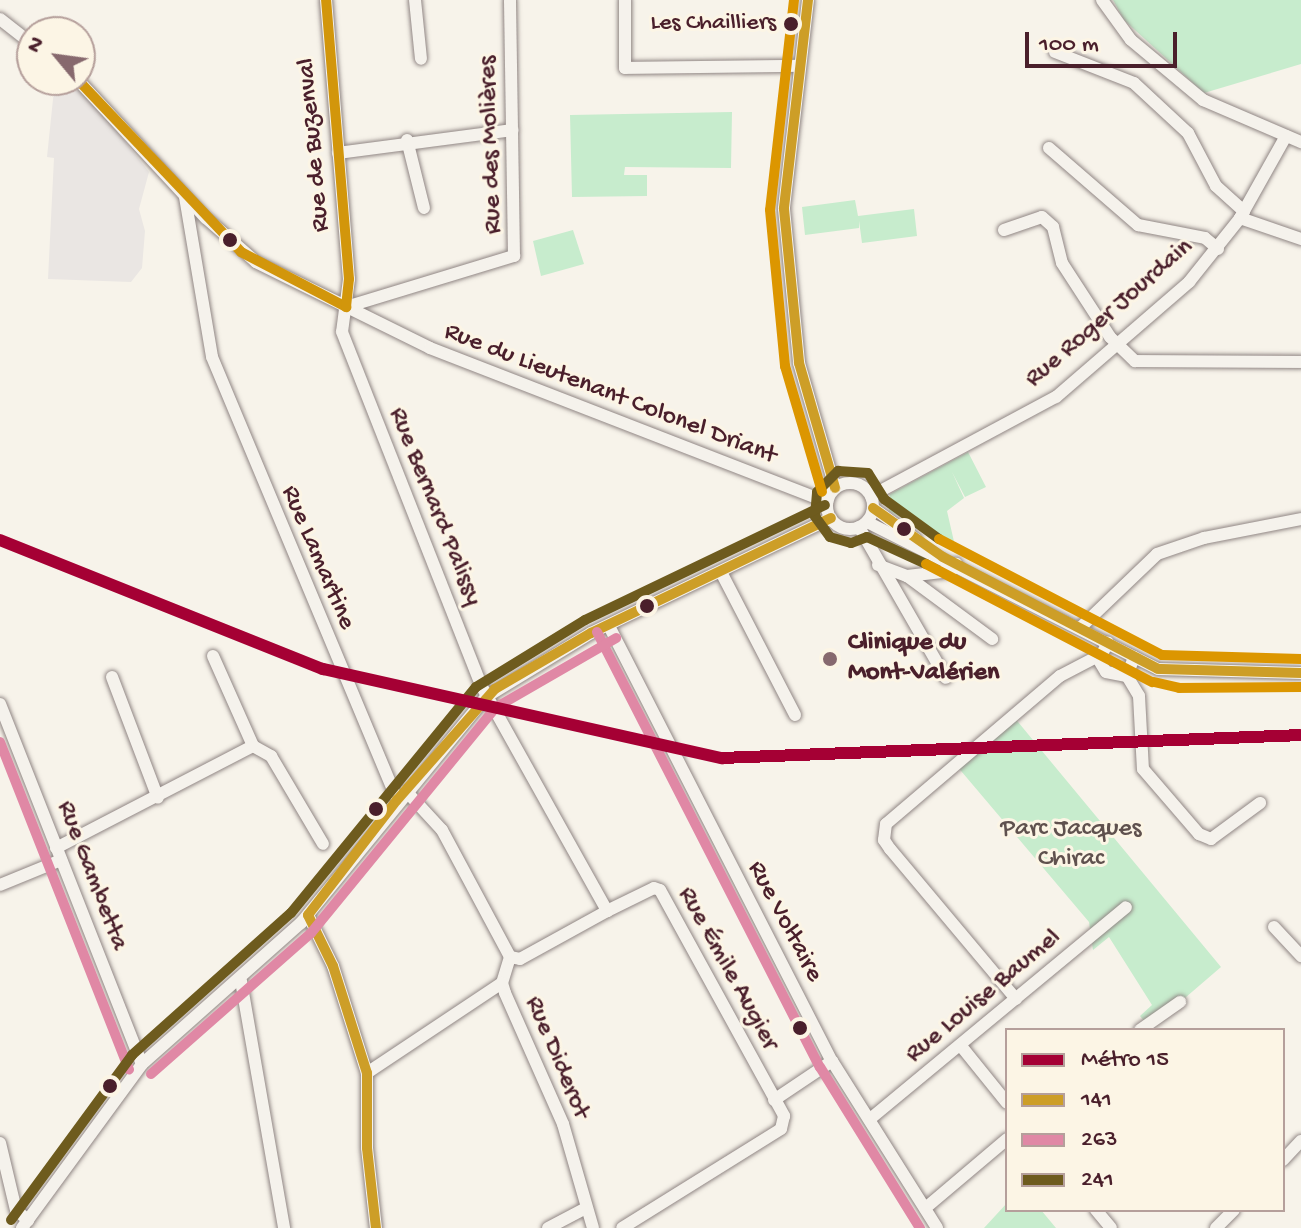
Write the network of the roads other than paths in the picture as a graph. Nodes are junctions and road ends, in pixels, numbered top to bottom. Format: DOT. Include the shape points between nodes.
graph roads {
  1 [pos="326,0"];
  2 [pos="415,0"];
  3 [pos="510,0"];
  4 [pos="625,0"];
  5 [pos="808,0"];
  6 [pos="1102,0"];
  7 [pos="0,19"];
  8 [pos="16,32"];
  9 [pos="1055,52"];
  10 [pos="421,59"];
  11 [pos="797,66"];
  12 [pos="93,96"];
  13 [pos="512,130"];
  14 [pos="1286,136"];
  15 [pos="407,140"];
  16 [pos="1301,142"];
  17 [pos="1049,148"];
  18 [pos="338,153"];
  19 [pos="185,197"];
  20 [pos="424,208"];
  21 [pos="1242,215"];
  22 [pos="206,218"];
  23 [pos="1004,230"];
  24 [pos="192,233"];
  25 [pos="1301,239"];
  26 [pos="1218,249"];
  27 [pos="346,307"];
  28 [pos="343,334"];
  29 [pos="1118,343"];
  30 [pos="1301,362"];
  31 [pos="835,488"];
  32 [pos="827,502"];
  33 [pos="872,502"];
  34 [pos="831,518"];
  35 [pos="1301,519"];
  36 [pos="863,525"];
  37 [pos="932,551"];
  38 [pos="956,564"];
  39 [pos="878,565"];
  40 [pos="721,572"];
  41 [pos="907,576"];
  42 [pos="609,626"];
  43 [pos="1081,627"];
  44 [pos="992,639"];
  45 [pos="1108,642"];
  46 [pos="213,656"];
  47 [pos="1097,657"];
  48 [pos="1134,657"];
  49 [pos="1301,673"];
  50 [pos="1127,676"];
  51 [pos="112,677"];
  52 [pos="946,678"];
  53 [pos="486,697"];
  54 [pos="0,704"];
  55 [pos="795,715"];
  56 [pos="253,746"];
  57 [pos="402,796"];
  58 [pos="158,798"];
  59 [pos="1260,803"];
  60 [pos="323,844"];
  61 [pos="58,854"];
  62 [pos="0,885"];
  63 [pos="1126,907"];
  64 [pos="607,911"];
  65 [pos="308,915"];
  66 [pos="1274,927"];
  67 [pos="1301,956"];
  68 [pos="510,957"];
  69 [pos="241,981"];
  70 [pos="502,983"];
  71 [pos="1016,999"];
  72 [pos="1180,1002"];
  73 [pos="1143,1028"];
  74 [pos="961,1046"];
  75 [pos="832,1061"];
  76 [pos="142,1064"];
  77 [pos="367,1073"];
  78 [pos="774,1100"];
  79 [pos="1005,1101"];
  80 [pos="870,1119"];
  81 [pos="1005,1141"];
  82 [pos="1301,1141"];
  83 [pos="0,1143"];
  84 [pos="1285,1158"];
  85 [pos="929,1205"];
  86 [pos="586,1208"];
  87 [pos="1098,1212"];
  88 [pos="1232,1212"];
  89 [pos="25,1224"];
  90 [pos="284,1228"];
  91 [pos="376,1228"];
  92 [pos="548,1228"];
  93 [pos="593,1228"];
  94 [pos="622,1228"];
  95 [pos="937,1228"];
  96 [pos="1111,1228"];
  97 [pos="1216,1228"];
  1 -- 18 [label="street, Rue de Buzenval"];
  2 -- 10 [label="street"];
  3 -- 13 [label="street, Rue des Molières"];
  4 -- 11 [label="street" via="625,68"];
  5 -- 11 [label="street"];
  6 -- 14 [label="street" via="1131,40 1203,100"];
  7 -- 8 [label="street"];
  9 -- 21 [label="street" via="1134,83 1188,133 1216,186"];
  11 -- 31 [label="street" via="784,209 799,363"];
  12 -- 19 [label="street, Rue du Lieutenant Colonel Driant"];
  13 -- 15 [label="street"];
  13 -- 27 [label="street, Rue des Molières" via="517,242 510,261"];
  14 -- 16 [label="street"];
  14 -- 21 [label="street, Rue Roger Jourdain"];
  15 -- 18 [label="street"];
  15 -- 20 [label="street"];
  17 -- 26 [label="street" via="1138,225 1205,238"];
  18 -- 27 [label="street, Rue de Buzenval" via="349,279"];
  19 -- 22 [label="street, Rue du Lieutenant Colonel Driant"];
  19 -- 24 [label="street, Rue Lamartine"];
  21 -- 25 [label="street"];
  21 -- 26 [label="street, Rue Roger Jourdain"];
  22 -- 24 [label="street"];
  22 -- 27 [label="street, Rue du Lieutenant Colonel Driant" via="248,257"];
  23 -- 29 [label="street" via="1042,217 1053,227 1062,263"];
  24 -- 57 [label="street, Rue Lamartine" via="219,376"];
  26 -- 29 [label="street, Rue Roger Jourdain" via="1189,282"];
  27 -- 28 [label="street, Rue de Buzenval"];
  27 -- 32 [label="street, Rue du Lieutenant Colonel Driant" via="591,415 654,432"];
  28 -- 53 [label="street, Rue Bernard Palissy"];
  29 -- 30 [label="street" via="1135,361"];
  29 -- 33 [label="street, Rue Roger Jourdain" via="1056,397"];
  31 -- 32 [label="street"];
  31 -- 33 [label="street" via="855,483"];
  32 -- 34 [label="street"];
  33 -- 36 [label="street"];
  33 -- 37 [label="street"];
  34 -- 36 [label="street" via="843,528"];
  34 -- 40 [label="street"];
  35 -- 43 [label="street" via="1204,538 1157,554"];
  36 -- 37 [label="street"];
  36 -- 39 [label="street"];
  37 -- 38 [label="street"];
  38 -- 41 [label="street" via="951,571"];
  38 -- 43 [label="street"];
  39 -- 41 [label="street"];
  39 -- 52 [label="street"];
  40 -- 42 [label="street"];
  40 -- 55 [label="street"];
  41 -- 44 [label="street"];
  42 -- 53 [label="street"];
  42 -- 75 [label="street, Rue Voltaire"];
  43 -- 45 [label="street"];
  45 -- 47 [label="street"];
  45 -- 48 [label="street"];
  46 -- 56 [label="street"];
  47 -- 50 [label="street" via="1106,672"];
  47 -- 71 [label="street" via="1060,676 886,824 884,840 890,849"];
  48 -- 49 [label="street" via="1179,674"];
  48 -- 50 [label="street"];
  50 -- 59 [label="street" via="1139,696 1143,769 1199,834 1220,837"];
  51 -- 58 [label="street"];
  53 -- 57 [label="street"];
  53 -- 64 [label="street"];
  54 -- 61 [label="street, Rue Gambetta"];
  56 -- 58 [label="street"];
  56 -- 60 [label="street" via="271,756"];
  57 -- 65 [label="street"];
  57 -- 68 [label="street" via="442,830"];
  58 -- 61 [label="street"];
  61 -- 62 [label="street"];
  61 -- 76 [label="street, Rue Gambetta"];
  63 -- 71 [label="street, Rue Louise Baumel"];
  64 -- 68 [label="street" via="520,959"];
  64 -- 78 [label="street, Rue Émile Augier" via="654,888 660,890"];
  65 -- 69 [label="street"];
  65 -- 77 [label="street" via="333,966"];
  66 -- 67 [label="street"];
  68 -- 70 [label="street, Rue Diderot"];
  69 -- 76 [label="street"];
  69 -- 90 [label="street"];
  70 -- 77 [label="street"];
  70 -- 86 [label="street, Rue Diderot" via="563,1124"];
  71 -- 74 [label="street, Rue Louise Baumel"];
  72 -- 73 [label="street"];
  74 -- 79 [label="street"];
  74 -- 80 [label="street, Rue Louise Baumel"];
  75 -- 78 [label="street"];
  75 -- 80 [label="street, Rue Voltaire"];
  76 -- 89 [label="street"];
  77 -- 91 [label="street" via="367,1148"];
  78 -- 94 [label="street, Rue Émile Augier" via="785,1123 781,1129"];
  80 -- 95 [label="street, Rue Voltaire"];
  81 -- 85 [label="street"];
  82 -- 84 [label="street"];
  83 -- 89 [label="street" via="16,1210"];
  86 -- 92 [label="street"];
  86 -- 93 [label="street, Rue Diderot"];
  87 -- 96 [label="street"];
  88 -- 97 [label="street"];
}
